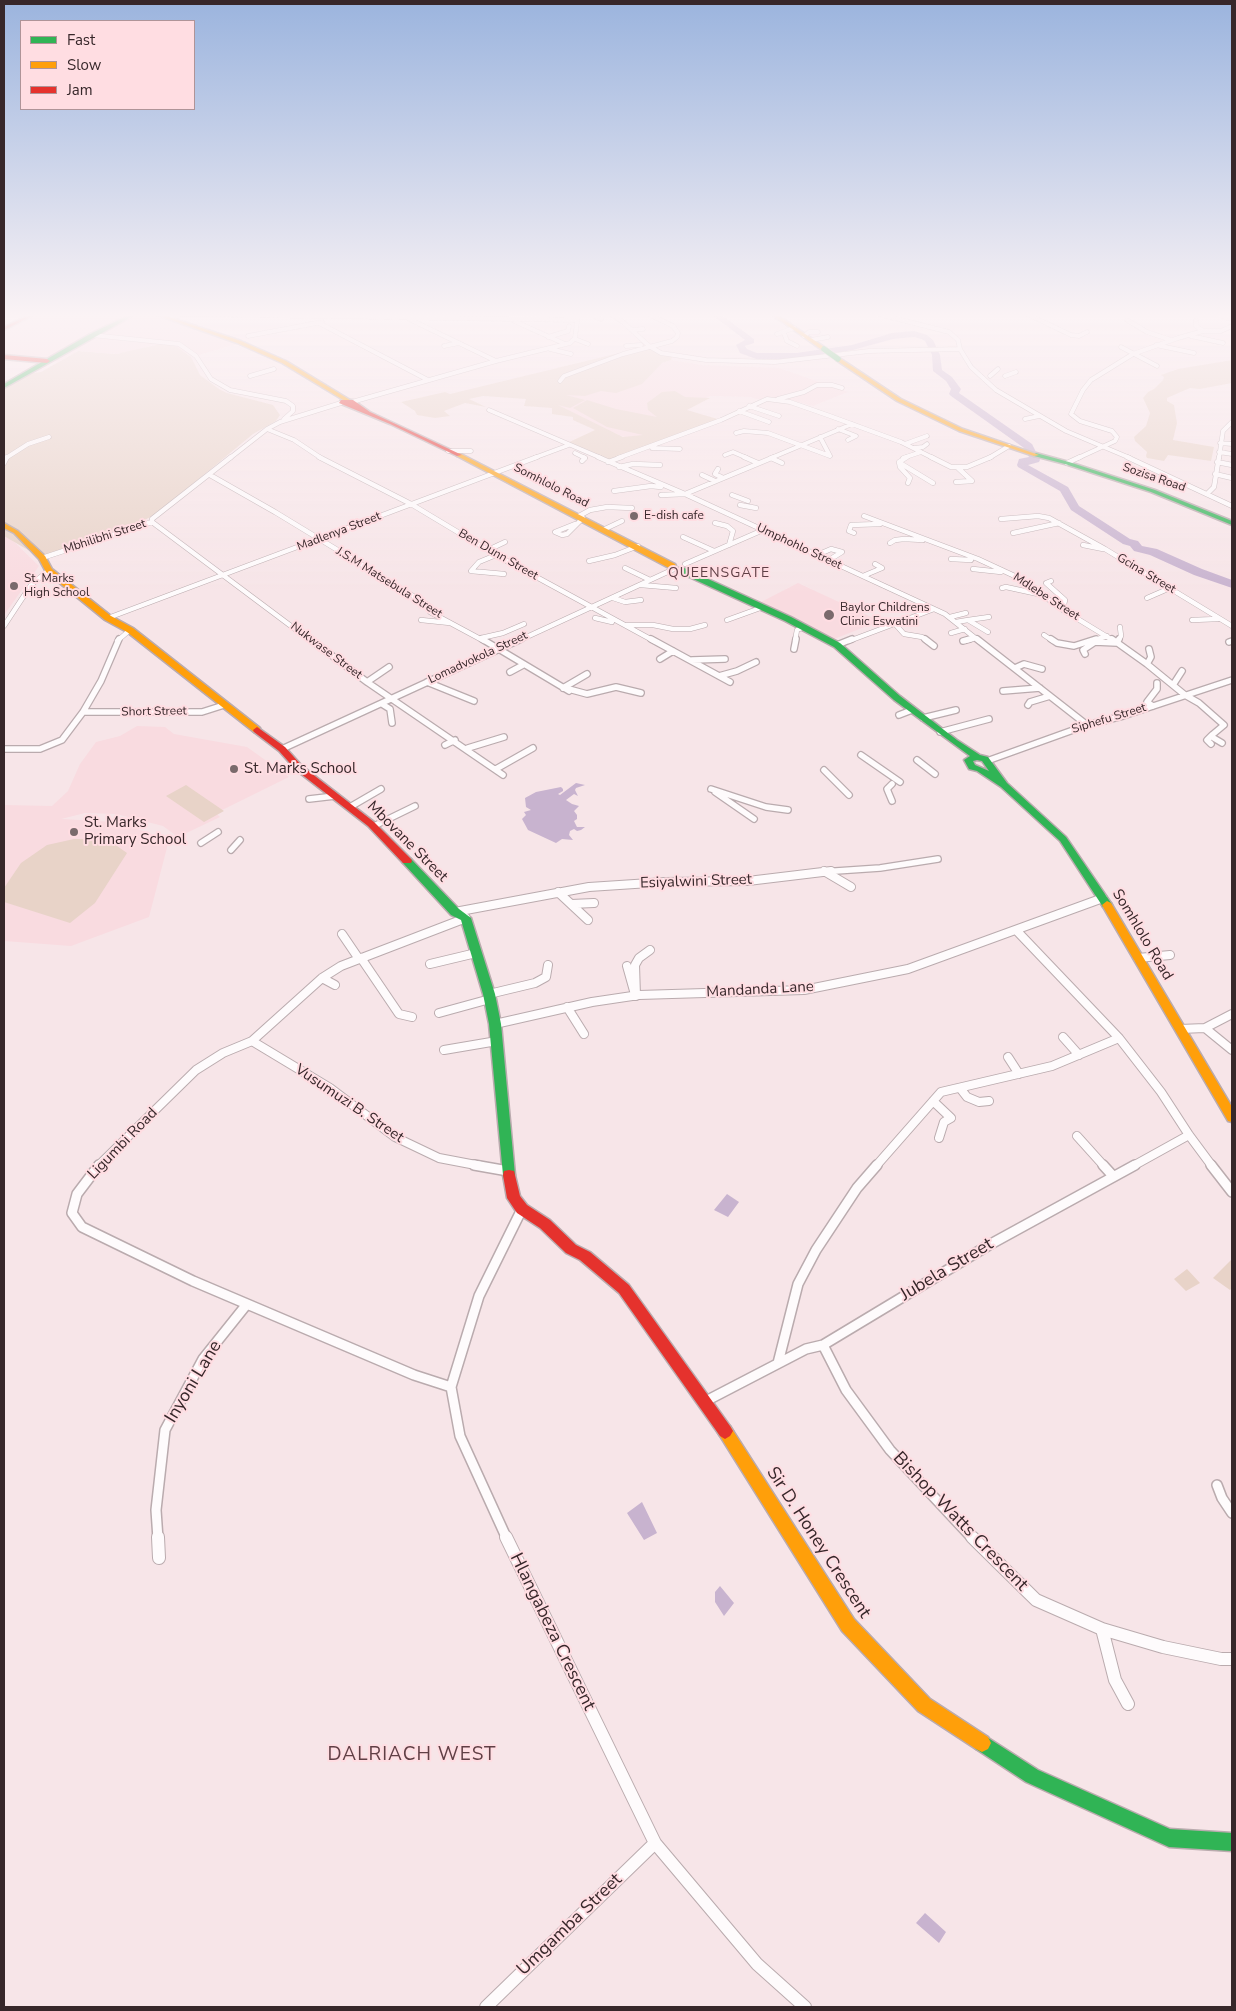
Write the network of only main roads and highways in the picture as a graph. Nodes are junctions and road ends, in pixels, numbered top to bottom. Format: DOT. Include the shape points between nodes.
graph roads {
  1 [pos="359,408"];
  2 [pos="914,408"];
  3 [pos="1232,523"];
  4 [pos="4,525"];
  5 [pos="1232,1117"];
  6 [pos="522,1209"];
  7 [pos="1232,1842"];
  1 -- 5 [label="main road, Somhlolo Road" via="837,645 980,763 1063,839 1103,898"];
  2 -- 3 [label="main road, Sozisa Road, bridge" via="961,430 1152,491"];
  4 -- 6 [label="main road, Mbovane Street" via="16,532 42,558 49,570 108,618 130,630 374,826 455,912 466,918 495,1024 508,1171 514,1198"];
  6 -- 7 [label="main road, Sir D. Honey Crescent" via="624,1288 740,1453 848,1625 924,1705 1032,1776 1169,1838"];
}
